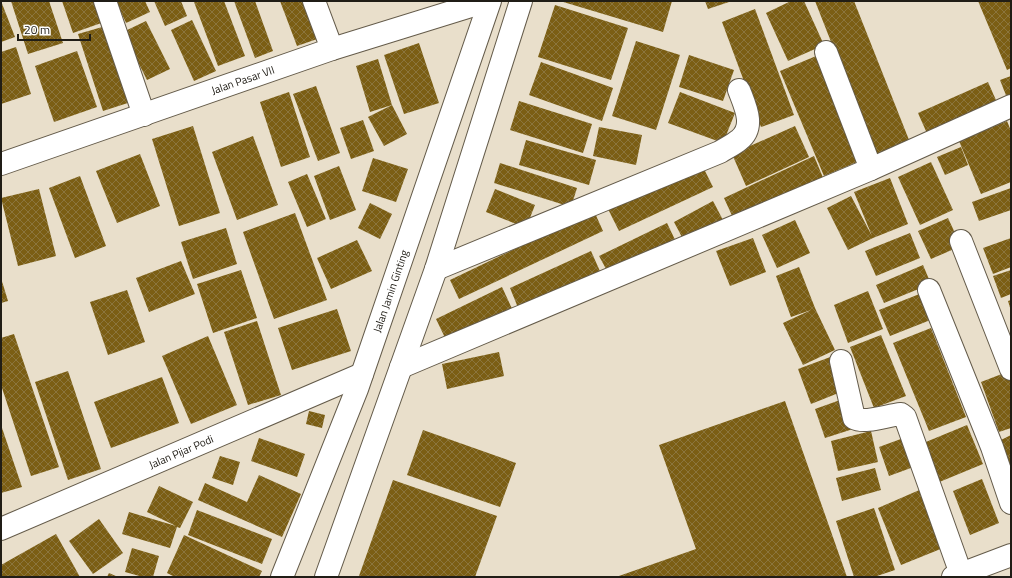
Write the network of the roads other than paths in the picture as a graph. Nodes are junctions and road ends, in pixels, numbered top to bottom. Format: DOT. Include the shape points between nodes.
graph roads {
  1 [pos="105,1"];
  2 [pos="314,1"];
  3 [pos="489,1"];
  4 [pos="521,1"];
  5 [pos="332,49"];
  6 [pos="826,52"];
  7 [pos="739,90"];
  8 [pos="1011,106"];
  9 [pos="144,115"];
  10 [pos="1,164"];
  11 [pos="871,168"];
  12 [pos="961,241"];
  13 [pos="436,269"];
  14 [pos="929,290"];
  15 [pos="841,361"];
  16 [pos="401,368"];
  17 [pos="1011,369"];
  18 [pos="362,374"];
  19 [pos="1011,503"];
  20 [pos="2,527"];
  21 [pos="1011,555"];
  22 [pos="957,576"];
  23 [pos="282,577"];
  24 [pos="326,577"];
  1 -- 9 [label="main road"];
  2 -- 5 [label="main road"];
  3 -- 5 [label="main road, Jalan Pasar VII"];
  3 -- 18 [label="main road, Jalan Jamin Ginting"];
  4 -- 13 [label="main road"];
  5 -- 9 [label="main road, Jalan Pasar VII"];
  6 -- 11 [label="main road"];
  7 -- 13 [label="main road" via="748,115 748,127 744,136 720,152"];
  8 -- 11 [label="main road"];
  9 -- 10 [label="main road, Jalan Pasar VII"];
  11 -- 16 [label="main road"];
  12 -- 17 [label="main road"];
  13 -- 16 [label="main road"];
  14 -- 19 [label="main road" via="992,447"];
  15 -- 22 [label="main road" via="854,418 864,420 901,414 905,417"];
  16 -- 24 [label="main road"];
  18 -- 20 [label="main road, Jalan Pijar Podi"];
  18 -- 23 [label="main road, Jalan Jamin Ginting"];
  21 -- 22 [label="main road"];
}
